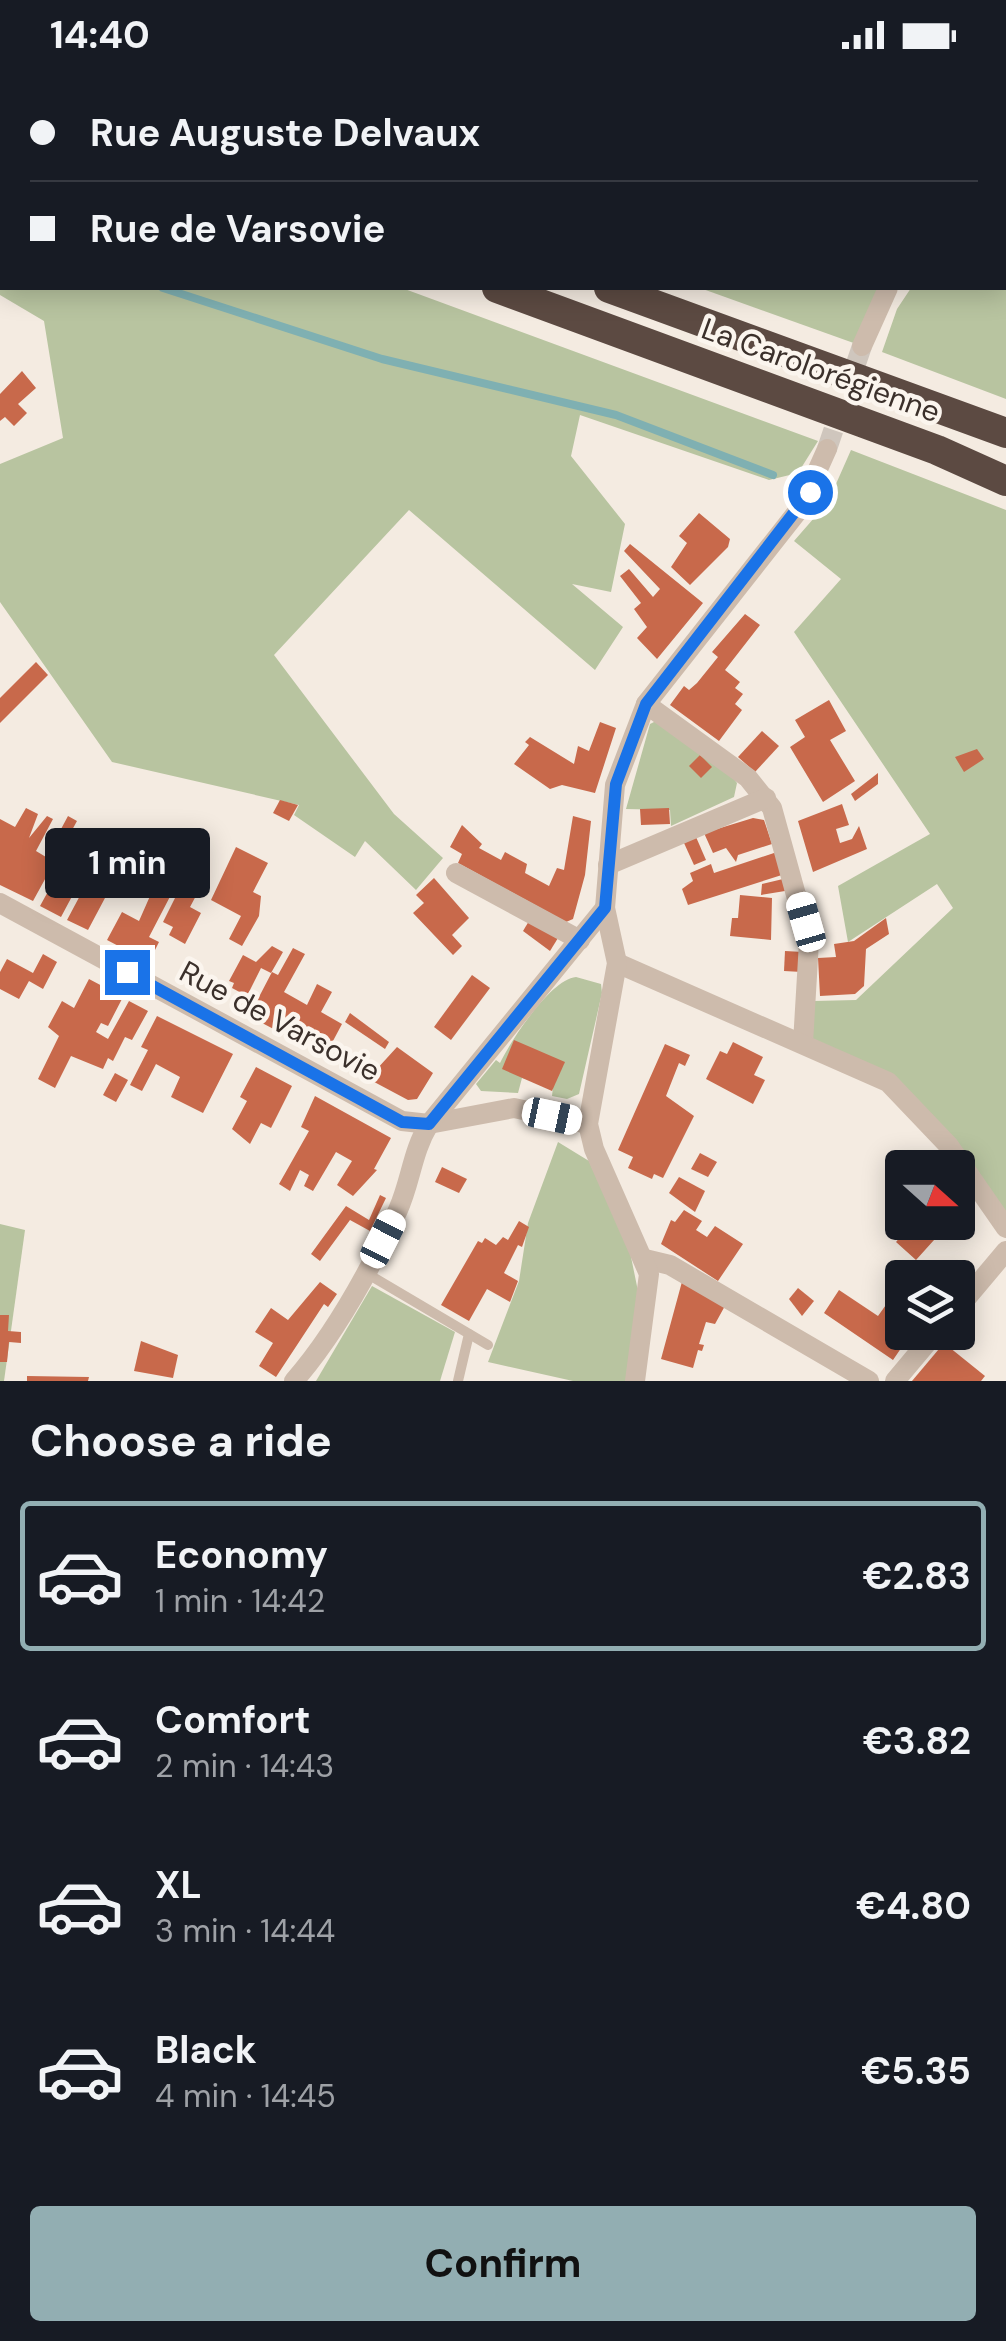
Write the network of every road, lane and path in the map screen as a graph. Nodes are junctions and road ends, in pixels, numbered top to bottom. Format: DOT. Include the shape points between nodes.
graph roads {
  1 [pos="501,290"];
  2 [pos="614,290"];
  3 [pos="887,290"];
  4 [pos="862,346"];
  5 [pos="1006,433"];
  6 [pos="827,448"];
  7 [pos="1006,481"];
  8 [pos="646,704"];
  9 [pos="766,798"];
  10 [pos="608,864"];
  11 [pos="456,873"];
  12 [pos="0,903"];
  13 [pos="605,908"];
  14 [pos="580,940"];
  15 [pos="617,964"];
  16 [pos="803,1044"];
  17 [pos="429,1124"];
  18 [pos="588,1124"];
  19 [pos="1006,1228"];
  20 [pos="1006,1251"];
  21 [pos="646,1259"];
  22 [pos="366,1273"];
  23 [pos="975,1288"];
  24 [pos="469,1334"];
  25 [pos="488,1344"];
  26 [pos="921,1350"];
  27 [pos="294,1381"];
  28 [pos="458,1381"];
  29 [pos="635,1381"];
  30 [pos="869,1381"];
  31 [pos="895,1381"];
  1 -- 7 [label="highway, La Carolorégienne"];
  2 -- 5 [label="highway, La Carolorégienne"];
  3 -- 4 [label="street"];
  6 -- 8 [label="street" via="801,508"];
  8 -- 9 [label="street" via="733,765"];
  8 -- 10 [label="street" via="616,784"];
  9 -- 10 [label="street"];
  9 -- 16 [label="street" via="809,942"];
  10 -- 13 [label="street"];
  11 -- 14 [label="street"];
  12 -- 17 [label="street, Rue de Varsovie" via="402,1122"];
  13 -- 14 [label="street"];
  13 -- 15 [label="street"];
  14 -- 17 [label="street"];
  15 -- 16 [label="street"];
  15 -- 18 [label="street"];
  16 -- 19 [label="street" via="888,1082 949,1146"];
  17 -- 18 [label="street" via="514,1108"];
  17 -- 22 [label="street"];
  18 -- 21 [label="street"];
  20 -- 23 [label="street"];
  21 -- 29 [label="street" via="650,1294"];
  21 -- 30 [label="street" via="670,1265"];
  22 -- 24 [label="lane"];
  22 -- 27 [label="street"];
  24 -- 25 [label="lane"];
  24 -- 28 [label="lane"];
  26 -- 31 [label="street"];
}
